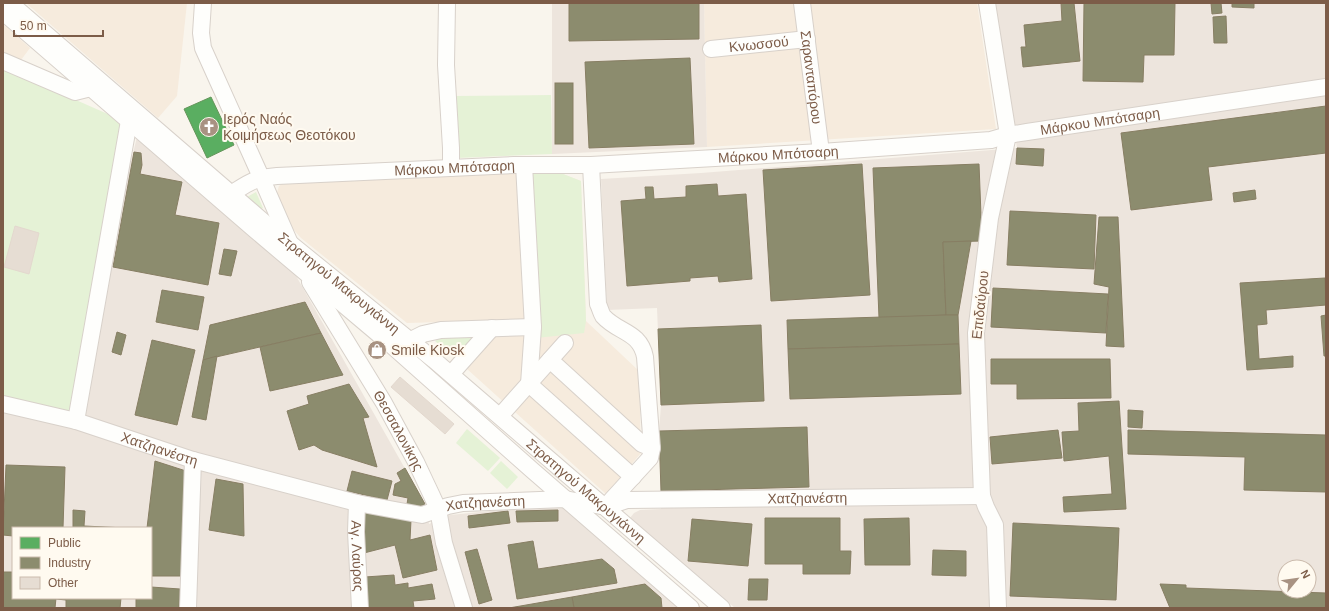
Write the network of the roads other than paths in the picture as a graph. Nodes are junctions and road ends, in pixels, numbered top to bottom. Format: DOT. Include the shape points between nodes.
graph roads {
  1 [pos="10,3"];
  2 [pos="203,3"];
  3 [pos="447,3"];
  4 [pos="802,3"];
  5 [pos="987,3"];
  6 [pos="3,12"];
  7 [pos="807,39"];
  8 [pos="711,49"];
  9 [pos="3,61"];
  10 [pos="1326,87"];
  11 [pos="91,88"];
  12 [pos="132,116"];
  13 [pos="1008,135"];
  14 [pos="821,152"];
  15 [pos="524,165"];
  16 [pos="591,165"];
  17 [pos="451,168"];
  18 [pos="269,176"];
  19 [pos="231,194"];
  20 [pos="286,248"];
  21 [pos="300,268"];
  22 [pos="533,327"];
  23 [pos="492,328"];
  24 [pos="411,340"];
  25 [pos="565,343"];
  26 [pos="550,360"];
  27 [pos="451,374"];
  28 [pos="529,384"];
  29 [pos="3,404"];
  30 [pos="500,416"];
  31 [pos="76,420"];
  32 [pos="652,448"];
  33 [pos="193,460"];
  34 [pos="532,470"];
  35 [pos="633,477"];
  36 [pos="982,496"];
  37 [pos="566,499"];
  38 [pos="530,500"];
  39 [pos="357,503"];
  40 [pos="606,507"];
  41 [pos="438,509"];
  42 [pos="592,522"];
  43 [pos="188,608"];
  44 [pos="360,608"];
  45 [pos="464,608"];
  46 [pos="692,608"];
  47 [pos="722,608"];
  48 [pos="998,608"];
  1 -- 12 [label="street, Στρατηγού Μακρυγιάννη"];
  2 -- 18 [label="street" via="202,48"];
  3 -- 17 [label="street" via="446,65"];
  4 -- 7 [label="street, Σαρανταπόρου"];
  5 -- 13 [label="street, Επιδαύρου"];
  6 -- 11 [label="street, Στρατηγού Μακρυγιάννη"];
  7 -- 8 [label="street, Κνωσσού"];
  7 -- 14 [label="street, Σαρανταπόρου"];
  9 -- 11 [label="street" via="75,92"];
  10 -- 13 [label="street, Μάρκου Μπότσαρη"];
  11 -- 12 [label="street, Στρατηγού Μακρυγιάννη"];
  12 -- 19 [label="street, Στρατηγού Μακρυγιάννη"];
  12 -- 20 [label="street, Στρατηγού Μακρυγιάννη"];
  12 -- 31 [label="street"];
  13 -- 14 [label="street, Μάρκου Μπότσαρη" via="991,140"];
  13 -- 36 [label="street, Επιδαύρου" via="990,218 976,333"];
  14 -- 16 [label="street, Μάρκου Μπότσαρη"];
  15 -- 16 [label="street, Μάρκου Μπότσαρη"];
  15 -- 17 [label="street, Μάρκου Μπότσαρη"];
  15 -- 22 [label="street"];
  16 -- 32 [label="street" via="598,304 609,322 634,336 644,349"];
  17 -- 18 [label="street, Μάρκου Μπότσαρη"];
  18 -- 19 [label="street, Μάρκου Μπότσαρη" via="247,183"];
  18 -- 20 [label="street" via="268,192"];
  19 -- 20 [label="street, Στρατηγού Μακρυγιάννη"];
  20 -- 21 [label="street, Στρατηγού Μακρυγιάννη"];
  20 -- 24 [label="street, Στρατηγού Μακρυγιάννη"];
  21 -- 34 [label="street, Στρατηγού Μακρυγιάννη"];
  21 -- 41 [label="street, Θεσσαλονίκης" via="387,409"];
  22 -- 23 [label="street"];
  22 -- 28 [label="street"];
  23 -- 24 [label="street" via="433,331"];
  23 -- 27 [label="street"];
  24 -- 27 [label="street, Στρατηγού Μακρυγιάννη"];
  25 -- 26 [label="street"];
  26 -- 28 [label="street"];
  26 -- 32 [label="street" via="642,444"];
  27 -- 30 [label="street, Στρατηγού Μακρυγιάννη"];
  28 -- 30 [label="street"];
  28 -- 35 [label="street"];
  29 -- 31 [label="street, Χατζηανέστη"];
  30 -- 40 [label="street, Στρατηγού Μακρυγιάννη"];
  31 -- 33 [label="street, Χατζηανέστη"];
  32 -- 35 [label="street" via="650,458"];
  33 -- 39 [label="street, Χατζηανέστη"];
  33 -- 43 [label="street"];
  34 -- 37 [label="street, Στρατηγού Μακρυγιάννη"];
  34 -- 38 [label="street" via="534,488"];
  35 -- 40 [label="street"];
  36 -- 40 [label="street, Χατζηανέστη" via="627,500"];
  36 -- 48 [label="street, Επιδαύρου" via="995,525"];
  37 -- 38 [label="street, Χατζηανέστη"];
  37 -- 40 [label="street, Χατζηανέστη"];
  37 -- 42 [label="street, Στρατηγού Μακρυγιάννη"];
  38 -- 41 [label="street, Χατζηανέστη" via="463,502"];
  39 -- 41 [label="street, Χατζηανέστη" via="422,515"];
  39 -- 44 [label="street, Αγ. Λαύρας"];
  40 -- 42 [label="street"];
  40 -- 47 [label="street, Στρατηγού Μακρυγιάννη"];
  41 -- 45 [label="street, Θεσσαλονίκης" via="444,543"];
  42 -- 46 [label="street, Στρατηγού Μακρυγιάννη"];
}
